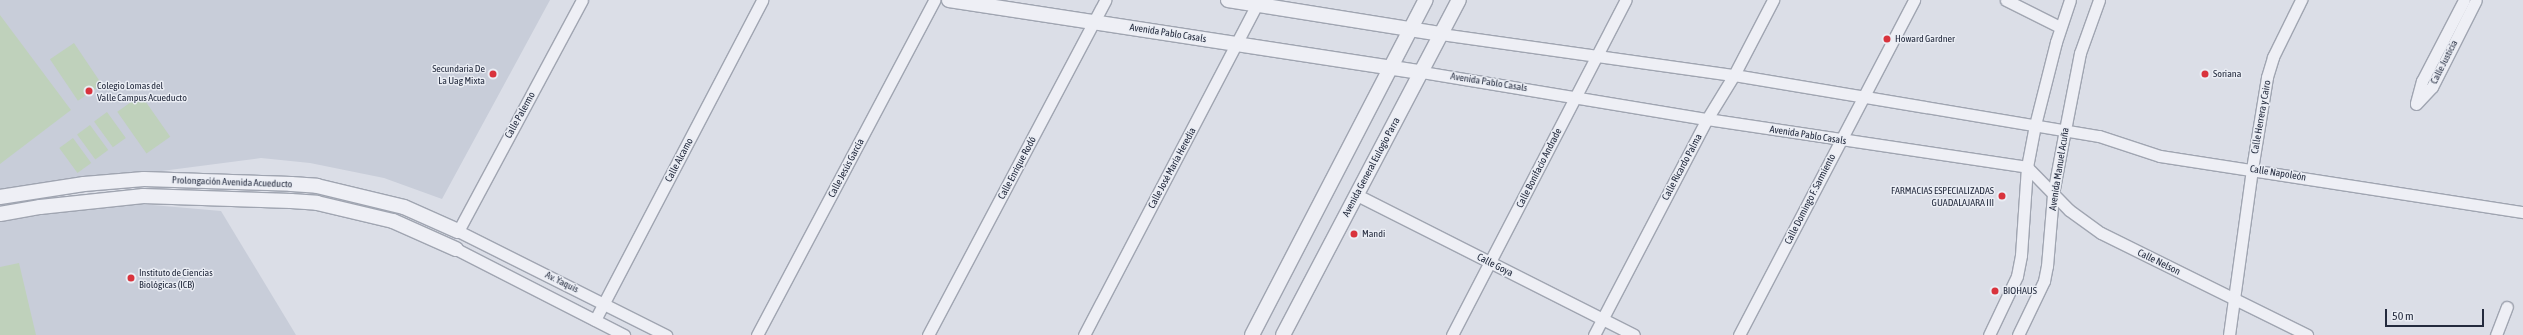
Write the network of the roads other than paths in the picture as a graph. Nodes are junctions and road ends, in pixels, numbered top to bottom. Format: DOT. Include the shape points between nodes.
graph roads {
  1 [pos="582,0"];
  2 [pos="762,0"];
  3 [pos="934,0"];
  4 [pos="949,0"];
  5 [pos="1105,0"];
  6 [pos="1228,0"];
  7 [pos="1426,0"];
  8 [pos="1459,0"];
  9 [pos="1626,0"];
  10 [pos="1773,0"];
  11 [pos="1914,0"];
  12 [pos="2006,0"];
  13 [pos="2070,0"];
  14 [pos="2099,0"];
  15 [pos="2301,0"];
  16 [pos="2464,0"];
  17 [pos="2476,0"];
  18 [pos="1258,2"];
  19 [pos="1094,22"];
  20 [pos="2060,27"];
  21 [pos="1411,30"];
  22 [pos="1441,34"];
  23 [pos="1236,43"];
  24 [pos="1596,58"];
  25 [pos="1392,67"];
  26 [pos="1422,72"];
  27 [pos="1734,75"];
  28 [pos="1576,97"];
  29 [pos="1863,97"];
  30 [pos="1707,120"];
  31 [pos="2035,125"];
  32 [pos="2065,130"];
  33 [pos="1840,140"];
  34 [pos="2027,167"];
  35 [pos="2252,169"];
  36 [pos="144,179"];
  37 [pos="2053,194"];
  38 [pos="1357,195"];
  39 [pos="143,196"];
  40 [pos="0,197"];
  41 [pos="2523,212"];
  42 [pos="0,214"];
  43 [pos="458,231"];
  44 [pos="456,249"];
  45 [pos="1490,262"];
  46 [pos="2234,299"];
  47 [pos="604,303"];
  48 [pos="2507,307"];
  49 [pos="1602,319"];
  50 [pos="595,320"];
  51 [pos="624,335"];
  52 [pos="666,335"];
  53 [pos="757,335"];
  54 [pos="928,335"];
  55 [pos="1084,335"];
  56 [pos="1252,335"];
  57 [pos="1283,335"];
  58 [pos="1452,335"];
  59 [pos="1594,335"];
  60 [pos="1634,335"];
  61 [pos="1739,335"];
  62 [pos="1989,335"];
  63 [pos="2018,335"];
  64 [pos="2229,335"];
  65 [pos="2307,335"];
  66 [pos="2496,335"];
  1 -- 43 [label="street, Calle Palermo"];
  2 -- 47 [label="street, Calle Alcamo"];
  3 -- 53 [label="street, Calle Jesús García"];
  4 -- 19 [label="street, Avenida Pablo Casals"];
  5 -- 19 [label="street, Calle Enrique Rodó"];
  6 -- 18 [label="street"];
  7 -- 21 [label="street"];
  8 -- 22 [label="street, Avenida General Eulogio Parra"];
  9 -- 24 [label="street, Calle Bonifacio Andrade"];
  10 -- 27 [label="street, Calle Ricardo Palma"];
  11 -- 29 [label="street, Calle Domingo F. Sarmiento"];
  12 -- 20 [label="street"];
  13 -- 20 [label="street"];
  14 -- 32 [label="street, Avenida Manuel Acuña" via="2080,53"];
  15 -- 35 [label="street, Calle Herrera y Cairo" via="2273,57 2267,77"];
  16 -- 17 [label="street, Calle Justicia" via="2422,81 2416,104 2432,87"];
  18 -- 21 [label="street"];
  18 -- 23 [label="street, Calle José María Heredia"];
  19 -- 23 [label="street, Avenida Pablo Casals"];
  19 -- 54 [label="street, Calle Enrique Rodó"];
  20 -- 31 [label="street"];
  21 -- 22 [label="street"];
  21 -- 25 [label="street"];
  22 -- 24 [label="street"];
  22 -- 26 [label="street, Avenida General Eulogio Parra"];
  23 -- 25 [label="street, Avenida Pablo Casals"];
  23 -- 55 [label="street, Calle José María Heredia"];
  24 -- 27 [label="street"];
  24 -- 28 [label="street, Calle Bonifacio Andrade"];
  25 -- 26 [label="street, Avenida Pablo Casals"];
  25 -- 56 [label="street"];
  26 -- 28 [label="street, Avenida Pablo Casals"];
  26 -- 38 [label="street, Avenida General Eulogio Parra"];
  27 -- 29 [label="street"];
  27 -- 30 [label="street, Calle Ricardo Palma"];
  28 -- 30 [label="street, Avenida Pablo Casals"];
  28 -- 45 [label="street, Calle Bonifacio Andrade"];
  29 -- 31 [label="street"];
  29 -- 33 [label="street, Calle Domingo F. Sarmiento"];
  30 -- 33 [label="street, Avenida Pablo Casals"];
  30 -- 49 [label="street, Calle Ricardo Palma"];
  31 -- 32 [label="street, Calle Napoleón"];
  31 -- 34 [label="street"];
  32 -- 35 [label="street, Calle Napoleón" via="2099,136 2160,156"];
  32 -- 37 [label="street, Avenida Manuel Acuña"];
  33 -- 34 [label="street, Avenida Pablo Casals"];
  33 -- 61 [label="street, Calle Domingo F. Sarmiento"];
  34 -- 37 [label="street, Calle Nelson"];
  34 -- 62 [label="street" via="2021,255 2017,276"];
  35 -- 41 [label="street, Calle Napoleón"];
  35 -- 46 [label="street, Calle Herrera y Cairo"];
  36 -- 39 [label="street"];
  36 -- 40 [label="street, Prolongación Avenida Acueducto" via="84,184"];
  36 -- 43 [label="street, Prolongación Avenida Acueducto" via="317,186 404,207"];
  37 -- 46 [label="street, Calle Nelson" via="2084,222 2101,233"];
  37 -- 63 [label="street, Avenida Manuel Acuña" via="2044,282"];
  38 -- 45 [label="street, Calle Goya"];
  38 -- 57 [label="street, Avenida General Eulogio Parra"];
  39 -- 42 [label="street, Prolongación Avenida Acueducto"];
  39 -- 44 [label="street, Prolongación Avenida Acueducto" via="317,203 393,221"];
  43 -- 47 [label="street, Av. Yaquis"];
  44 -- 50 [label="street, Av. Yaquis"];
  45 -- 49 [label="street, Calle Goya"];
  45 -- 58 [label="street, Calle Bonifacio Andrade"];
  46 -- 64 [label="street, Calle Herrera y Cairo"];
  46 -- 65 [label="street, Calle Nelson"];
  47 -- 50 [label="street, Calle Alcamo"];
  47 -- 52 [label="street, Av. Yaquis"];
  48 -- 66 [label="street"];
  49 -- 59 [label="street, Calle Ricardo Palma"];
  49 -- 60 [label="street, Calle Goya"];
  50 -- 51 [label="street, Av. Yaquis"];
}
